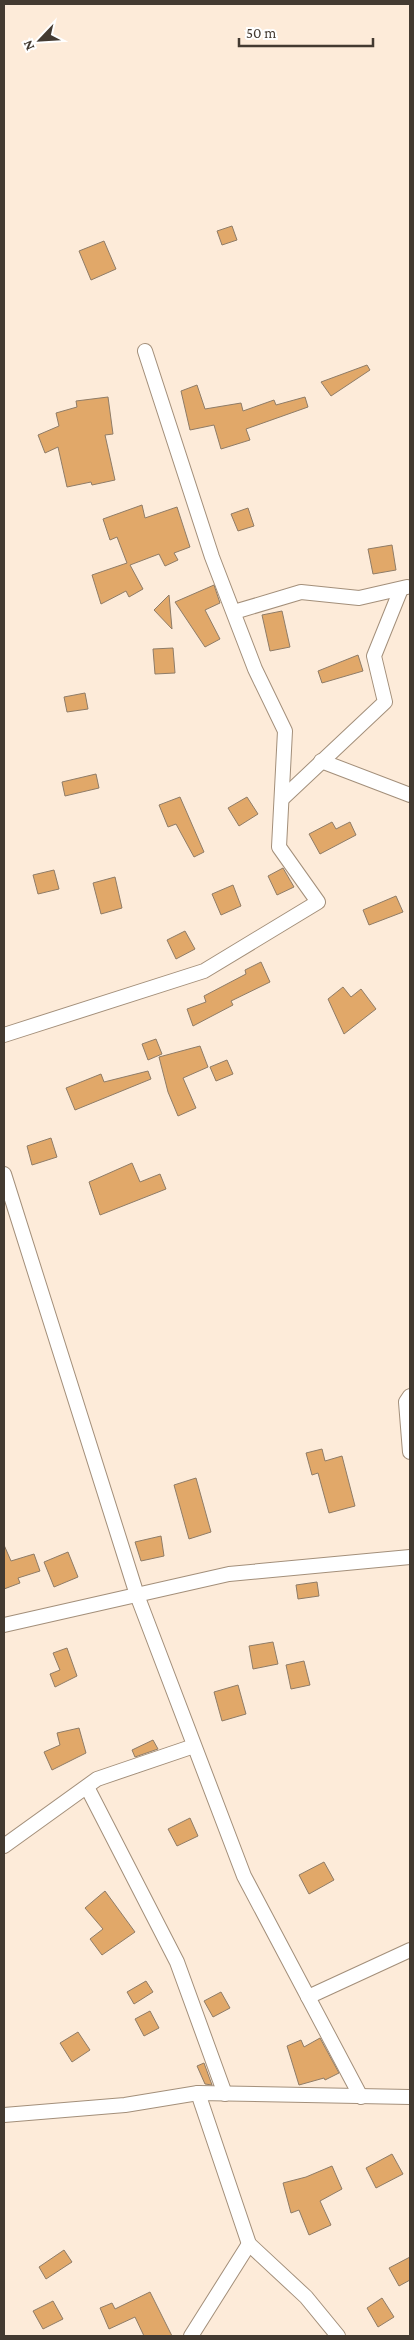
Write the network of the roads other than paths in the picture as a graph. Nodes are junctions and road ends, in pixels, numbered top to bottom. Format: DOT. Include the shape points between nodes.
graph roads {
  1 [pos="145,351"];
  2 [pos="406,588"];
  3 [pos="234,612"];
  4 [pos="321,761"];
  5 [pos="410,795"];
  6 [pos="282,798"];
  7 [pos="4,1035"];
  8 [pos="4,1174"];
  9 [pos="410,1396"];
  10 [pos="410,1452"];
  11 [pos="410,1557"];
  12 [pos="138,1595"];
  13 [pos="4,1625"];
  14 [pos="194,1746"];
  15 [pos="87,1787"];
  16 [pos="4,1846"];
  17 [pos="410,1950"];
  18 [pos="308,1997"];
  19 [pos="198,2093"];
  20 [pos="225,2094"];
  21 [pos="361,2097"];
  22 [pos="410,2097"];
  23 [pos="4,2115"];
  24 [pos="249,2244"];
  25 [pos="191,2336"];
  26 [pos="338,2336"];
  1 -- 3 [label="street" via="212,557"];
  2 -- 3 [label="street" via="359,598 301,592"];
  2 -- 4 [label="street" via="374,656 385,702"];
  3 -- 6 [label="street" via="285,731"];
  4 -- 5 [label="street"];
  4 -- 6 [label="street"];
  6 -- 7 [label="street" via="279,846 318,902 204,971"];
  8 -- 12 [label="street"];
  9 -- 10 [label="street" via="406,1402"];
  11 -- 12 [label="street" via="229,1574"];
  12 -- 13 [label="street"];
  12 -- 14 [label="street"];
  14 -- 15 [label="street" via="97,1779"];
  14 -- 18 [label="street" via="244,1876"];
  15 -- 16 [label="street"];
  15 -- 20 [label="street" via="176,1962"];
  17 -- 18 [label="street"];
  18 -- 21 [label="street"];
  19 -- 20 [label="street"];
  19 -- 23 [label="street" via="125,2105"];
  19 -- 24 [label="street"];
  20 -- 21 [label="street"];
  21 -- 22 [label="street"];
  24 -- 25 [label="street"];
  24 -- 26 [label="street" via="306,2297"];
}
